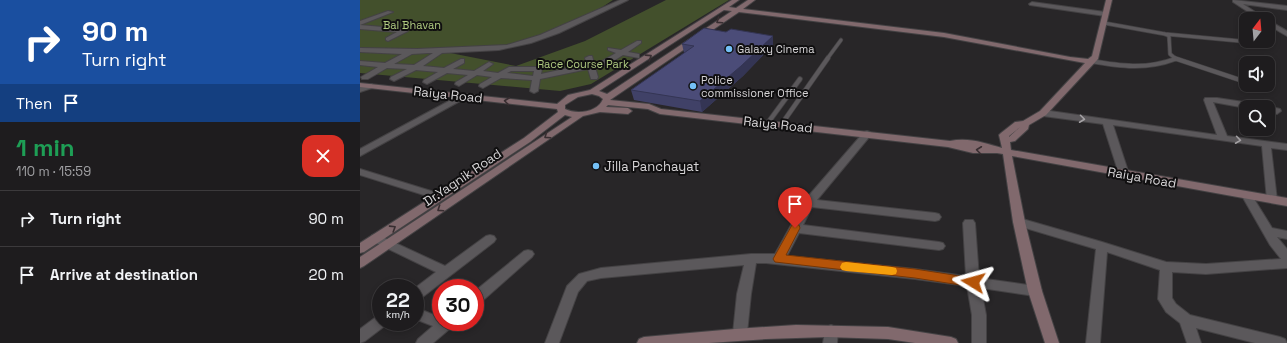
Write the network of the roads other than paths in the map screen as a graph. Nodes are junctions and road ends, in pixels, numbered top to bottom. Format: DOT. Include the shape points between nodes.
graph roads {
  1 [pos="625,0"];
  2 [pos="736,0"];
  3 [pos="752,0"];
  4 [pos="1109,0"];
  5 [pos="1234,1"];
  6 [pos="1032,4"];
  7 [pos="722,8"];
  8 [pos="1287,8"];
  9 [pos="737,9"];
  10 [pos="390,12"];
  11 [pos="1252,12"];
  12 [pos="1105,14"];
  13 [pos="360,23"];
  14 [pos="1104,23"];
  15 [pos="1275,26"];
  16 [pos="360,27"];
  17 [pos="1166,34"];
  18 [pos="1287,34"];
  19 [pos="388,39"];
  20 [pos="841,40"];
  21 [pos="639,42"];
  22 [pos="1239,42"];
  23 [pos="610,49"];
  24 [pos="362,51"];
  25 [pos="440,51"];
  26 [pos="410,52"];
  27 [pos="623,52"];
  28 [pos="636,56"];
  29 [pos="1175,59"];
  30 [pos="461,61"];
  31 [pos="1090,61"];
  32 [pos="590,62"];
  33 [pos="360,63"];
  34 [pos="489,64"];
  35 [pos="388,65"];
  36 [pos="416,67"];
  37 [pos="445,71"];
  38 [pos="474,74"];
  39 [pos="499,76"];
  40 [pos="366,77"];
  41 [pos="537,77"];
  42 [pos="594,78"];
  43 [pos="800,79"];
  44 [pos="394,80"];
  45 [pos="1239,80"];
  46 [pos="427,82"];
  47 [pos="459,84"];
  48 [pos="360,85"];
  49 [pos="369,86"];
  50 [pos="483,86"];
  51 [pos="360,90"];
  52 [pos="534,91"];
  53 [pos="592,92"];
  54 [pos="465,96"];
  55 [pos="606,100"];
  56 [pos="1239,104"];
  57 [pos="599,109"];
  58 [pos="562,110"];
  59 [pos="660,111"];
  60 [pos="1043,114"];
  61 [pos="580,115"];
  62 [pos="1107,122"];
  63 [pos="767,124"];
  64 [pos="781,125"];
  65 [pos="867,134"];
  66 [pos="1223,138"];
  67 [pos="1266,144"];
  68 [pos="1003,148"];
  69 [pos="1287,148"];
  70 [pos="360,153"];
  71 [pos="361,173"];
  72 [pos="1124,174"];
  73 [pos="1247,196"];
  74 [pos="440,197"];
  75 [pos="1272,200"];
  76 [pos="1287,202"];
  77 [pos="809,203"];
  78 [pos="935,217"];
  79 [pos="1019,222"];
  80 [pos="969,223"];
  81 [pos="795,228"];
  82 [pos="1269,232"];
  83 [pos="1287,235"];
  84 [pos="376,238"];
  85 [pos="490,239"];
  86 [pos="388,244"];
  87 [pos="939,246"];
  88 [pos="1102,246"];
  89 [pos="360,249"];
  90 [pos="528,254"];
  91 [pos="1287,257"];
  92 [pos="751,259"];
  93 [pos="779,259"];
  94 [pos="360,263"];
  95 [pos="1287,263"];
  96 [pos="1166,267"];
  97 [pos="447,272"];
  98 [pos="973,282"];
  99 [pos="424,289"];
  100 [pos="484,291"];
  101 [pos="1035,291"];
  102 [pos="1186,320"];
  103 [pos="372,328"];
  104 [pos="438,331"];
  105 [pos="740,333"];
  106 [pos="360,337"];
  107 [pos="830,337"];
  108 [pos="1276,342"];
  109 [pos="423,343"];
  110 [pos="552,343"];
  111 [pos="644,343"];
  112 [pos="951,343"];
  113 [pos="979,343"];
  114 [pos="1052,343"];
  115 [pos="1093,343"];
  116 [pos="1194,343"];
  1 -- 25 [label="street" via="535,40 484,49"];
  2 -- 7 [label="street"];
  3 -- 9 [label="street"];
  4 -- 12 [label="street"];
  5 -- 8 [label="street"];
  5 -- 11 [label="street"];
  6 -- 12 [label="street"];
  7 -- 9 [label="street"];
  53 -- 7 [label="street, one-way"];
  9 -- 31 [label="street" via="938,34"];
  9 -- 55 [label="street, one-way"];
  10 -- 13 [label="street"];
  12 -- 14 [label="street"];
  14 -- 17 [label="lane"];
  14 -- 31 [label="street" via="1095,57"];
  15 -- 18 [label="street"];
  16 -- 19 [label="street" via="405,32"];
  17 -- 22 [label="lane"];
  17 -- 29 [label="lane" via="1169,36 1170,54"];
  20 -- 64 [label="lane"];
  21 -- 27 [label="street"];
  23 -- 27 [label="street"];
  24 -- 26 [label="street"];
  25 -- 26 [label="street"];
  25 -- 36 [label="street"];
  26 -- 35 [label="street"];
  27 -- 28 [label="street"];
  27 -- 32 [label="street" via="604,63"];
  29 -- 31 [label="lane" via="1144,68"];
  29 -- 45 [label="lane"];
  30 -- 37 [label="street"];
  31 -- 60 [label="street"];
  32 -- 41 [label="street"];
  32 -- 42 [label="street"];
  33 -- 35 [label="street"];
  34 -- 38 [label="street"];
  35 -- 36 [label="street"];
  35 -- 40 [label="street"];
  36 -- 37 [label="street"];
  36 -- 44 [label="street"];
  37 -- 38 [label="street"];
  37 -- 46 [label="street"];
  38 -- 39 [label="street"];
  38 -- 47 [label="street"];
  39 -- 41 [label="street" via="509,68 538,69"];
  39 -- 50 [label="street"];
  41 -- 52 [label="street"];
  43 -- 63 [label="lane"];
  48 -- 49 [label="street, Raiya Road"];
  49 -- 51 [label="street"];
  49 -- 54 [label="street, Raiya Road"];
  53 -- 55 [label="street, Raiya Road" via="602,94"];
  53 -- 58 [label="street" via="572,96 564,101"];
  58 -- 54 [label="street, Raiya Road, one-way"];
  54 -- 70 [label="street"];
  55 -- 57 [label="street"];
  55 -- 59 [label="street, Raiya Road"];
  56 -- 66 [label="street" via="1208,100"];
  57 -- 59 [label="street"];
  57 -- 61 [label="street"];
  58 -- 61 [label="street, Raiya Road"];
  58 -- 74 [label="street" via="527,140"];
  59 -- 63 [label="street, Raiya Road"];
  60 -- 62 [label="street, one-way"];
  60 -- 68 [label="street" via="1025,124 1025,128"];
  61 -- 86 [label="street, Dr.Yagnik Road, one-way"];
  62 -- 66 [label="street"];
  62 -- 72 [label="street"];
  63 -- 64 [label="street, Raiya Road"];
  64 -- 65 [label="street, Raiya Road"];
  65 -- 68 [label="street, Raiya Road"];
  65 -- 77 [label="street"];
  66 -- 67 [label="street, one-way"];
  67 -- 69 [label="street"];
  67 -- 75 [label="street"];
  68 -- 72 [label="street, Raiya Road"];
  68 -- 79 [label="street"];
  71 -- 74 [label="street"];
  72 -- 73 [label="street, Raiya Road"];
  73 -- 75 [label="street, Raiya Road"];
  73 -- 82 [label="street"];
  84 -- 74 [label="street, one-way"];
  75 -- 76 [label="street, Raiya Road"];
  77 -- 78 [label="street"];
  77 -- 81 [label="street"];
  79 -- 88 [label="street"];
  79 -- 101 [label="street"];
  80 -- 98 [label="street"];
  81 -- 87 [label="street"];
  81 -- 93 [label="street"];
  82 -- 83 [label="street"];
  82 -- 91 [label="street"];
  84 -- 86 [label="street"];
  84 -- 89 [label="street"];
  85 -- 97 [label="street"];
  86 -- 94 [label="street, Dr.Yagnik Road"];
  86 -- 97 [label="street"];
  88 -- 96 [label="street"];
  88 -- 115 [label="street"];
  90 -- 100 [label="street"];
  92 -- 93 [label="street"];
  92 -- 105 [label="street"];
  92 -- 110 [label="street" via="596,273 583,277 572,290"];
  93 -- 98 [label="street"];
  95 -- 96 [label="street" via="1206,269"];
  96 -- 102 [label="street" via="1164,299"];
  97 -- 99 [label="street"];
  98 -- 101 [label="street"];
  98 -- 113 [label="street" via="979,315"];
  101 -- 114 [label="street"];
  102 -- 108 [label="street"];
  102 -- 116 [label="street"];
  103 -- 106 [label="street"];
  104 -- 109 [label="street"];
  105 -- 107 [label="street"];
  105 -- 111 [label="street"];
  107 -- 112 [label="street" via="889,333"];
}
